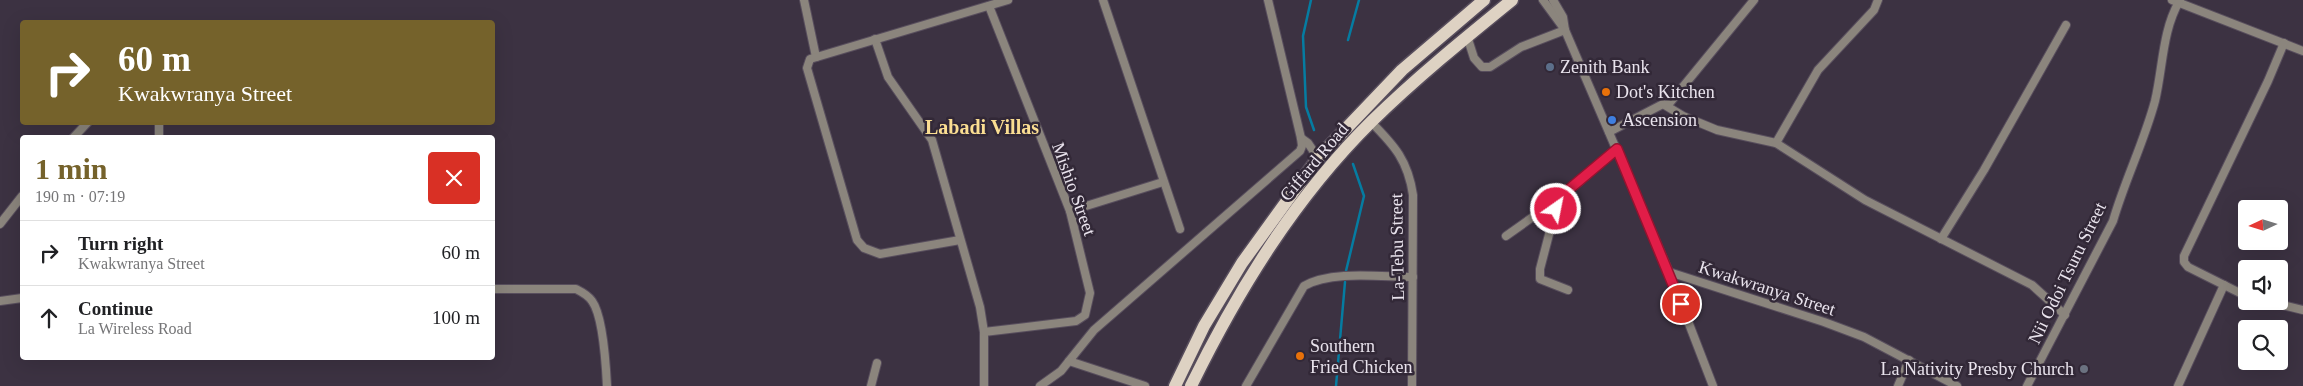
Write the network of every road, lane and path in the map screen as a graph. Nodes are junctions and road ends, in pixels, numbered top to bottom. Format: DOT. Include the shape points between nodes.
graph roads {
  1 [pos="804,0"];
  2 [pos="1008,0"];
  3 [pos="1103,0"];
  4 [pos="1268,0"];
  5 [pos="1484,0"];
  6 [pos="1512,0"];
  7 [pos="1543,0"];
  8 [pos="1554,0"];
  9 [pos="1754,0"];
  10 [pos="1878,0"];
  11 [pos="2177,1"];
  12 [pos="989,6"];
  13 [pos="2066,24"];
  14 [pos="1565,30"];
  15 [pos="1467,36"];
  16 [pos="874,39"];
  17 [pos="2284,43"];
  18 [pos="2303,51"];
  19 [pos="816,57"];
  20 [pos="1668,105"];
  21 [pos="1371,122"];
  22 [pos="85,125"];
  23 [pos="1609,132"];
  24 [pos="76,135"];
  25 [pos="1301,138"];
  26 [pos="1776,143"];
  27 [pos="1617,149"];
  28 [pos="1318,158"];
  29 [pos="1163,182"];
  30 [pos="20,199"];
  31 [pos="1557,205"];
  32 [pos="1070,211"];
  33 [pos="0,224"];
  34 [pos="1180,229"];
  35 [pos="1506,236"];
  36 [pos="1941,239"];
  37 [pos="960,240"];
  38 [pos="1669,272"];
  39 [pos="1413,277"];
  40 [pos="2224,285"];
  41 [pos="495,289"];
  42 [pos="1568,290"];
  43 [pos="2238,292"];
  44 [pos="20,298"];
  45 [pos="0,301"];
  46 [pos="2288,306"];
  47 [pos="2303,310"];
  48 [pos="2065,315"];
  49 [pos="984,332"];
  50 [pos="1909,360"];
  51 [pos="1069,361"];
  52 [pos="877,363"];
  53 [pos="607,386"];
  54 [pos="871,386"];
  55 [pos="984,386"];
  56 [pos="1040,386"];
  57 [pos="1145,386"];
  58 [pos="1175,386"];
  59 [pos="1191,386"];
  60 [pos="1246,386"];
  61 [pos="1412,386"];
  62 [pos="1713,386"];
  63 [pos="1898,386"];
  64 [pos="1957,386"];
  65 [pos="2028,386"];
  66 [pos="2178,386"];
  1 -- 19 [label="street"];
  2 -- 12 [label="street"];
  3 -- 29 [label="street"];
  4 -- 25 [label="street"];
  5 -- 28 [label="main road, Giffard Road" via="1402,70"];
  6 -- 15 [label="main road, Giffard Road"];
  7 -- 14 [label="street"];
  8 -- 14 [label="street" via="1563,17"];
  9 -- 20 [label="street"];
  10 -- 26 [label="street" via="1874,10 1818,70"];
  11 -- 17 [label="street"];
  11 -- 48 [label="street, Nii Odoi Tsuru Street" via="2148,126 2113,221"];
  12 -- 16 [label="street"];
  12 -- 32 [label="street, Mishio Street"];
  13 -- 36 [label="street"];
  14 -- 15 [label="street" via="1521,47 1490,67 1482,67 1474,58"];
  14 -- 23 [label="street"];
  15 -- 21 [label="main road, Giffard Road" via="1426,69"];
  16 -- 19 [label="street"];
  16 -- 37 [label="street" via="888,77 932,140"];
  17 -- 18 [label="street"];
  17 -- 40 [label="street" via="2184,256 2188,267"];
  19 -- 37 [label="street" via="810,59 807,68 857,240 864,248 880,254"];
  20 -- 23 [label="street" via="1660,105"];
  20 -- 26 [label="street" via="1684,116 1717,130"];
  21 -- 39 [label="street, La-Tebu Street" via="1396,148 1408,169 1413,195"];
  21 -- 59 [label="main road, Giffard Road" via="1296,209 1251,274"];
  22 -- 24 [label="street"];
  23 -- 27 [label="street"];
  25 -- 28 [label="street"];
  25 -- 51 [label="street" via="1300,151 1094,330"];
  26 -- 36 [label="street" via="1865,200"];
  27 -- 31 [label="street" via="1561,196"];
  27 -- 38 [label="street"];
  28 -- 58 [label="main road, Giffard Road" via="1242,263 1204,326"];
  29 -- 32 [label="street"];
  29 -- 34 [label="street"];
  30 -- 33 [label="street"];
  31 -- 35 [label="street" via="1544,209"];
  31 -- 42 [label="street" via="1540,279"];
  32 -- 49 [label="street, Mishio Street" via="1090,293 1085,315 1076,321"];
  36 -- 48 [label="street" via="2032,285"];
  37 -- 49 [label="street"];
  38 -- 50 [label="street, Kwakwranya Street" via="1824,322 1864,337"];
  38 -- 62 [label="street"];
  39 -- 60 [label="street" via="1331,277 1316,279 1304,286"];
  39 -- 61 [label="street, La-Tebu Street"];
  40 -- 43 [label="street"];
  40 -- 66 [label="street"];
  41 -- 53 [label="street" via="576,289 587,294 595,306"];
  44 -- 45 [label="street"];
  46 -- 47 [label="street"];
  48 -- 65 [label="street, Nii Odoi Tsuru Street"];
  49 -- 55 [label="street"];
  50 -- 63 [label="street"];
  50 -- 64 [label="street, Kwakwranya Street"];
  51 -- 56 [label="street"];
  51 -- 57 [label="street"];
  52 -- 54 [label="street"];
}
